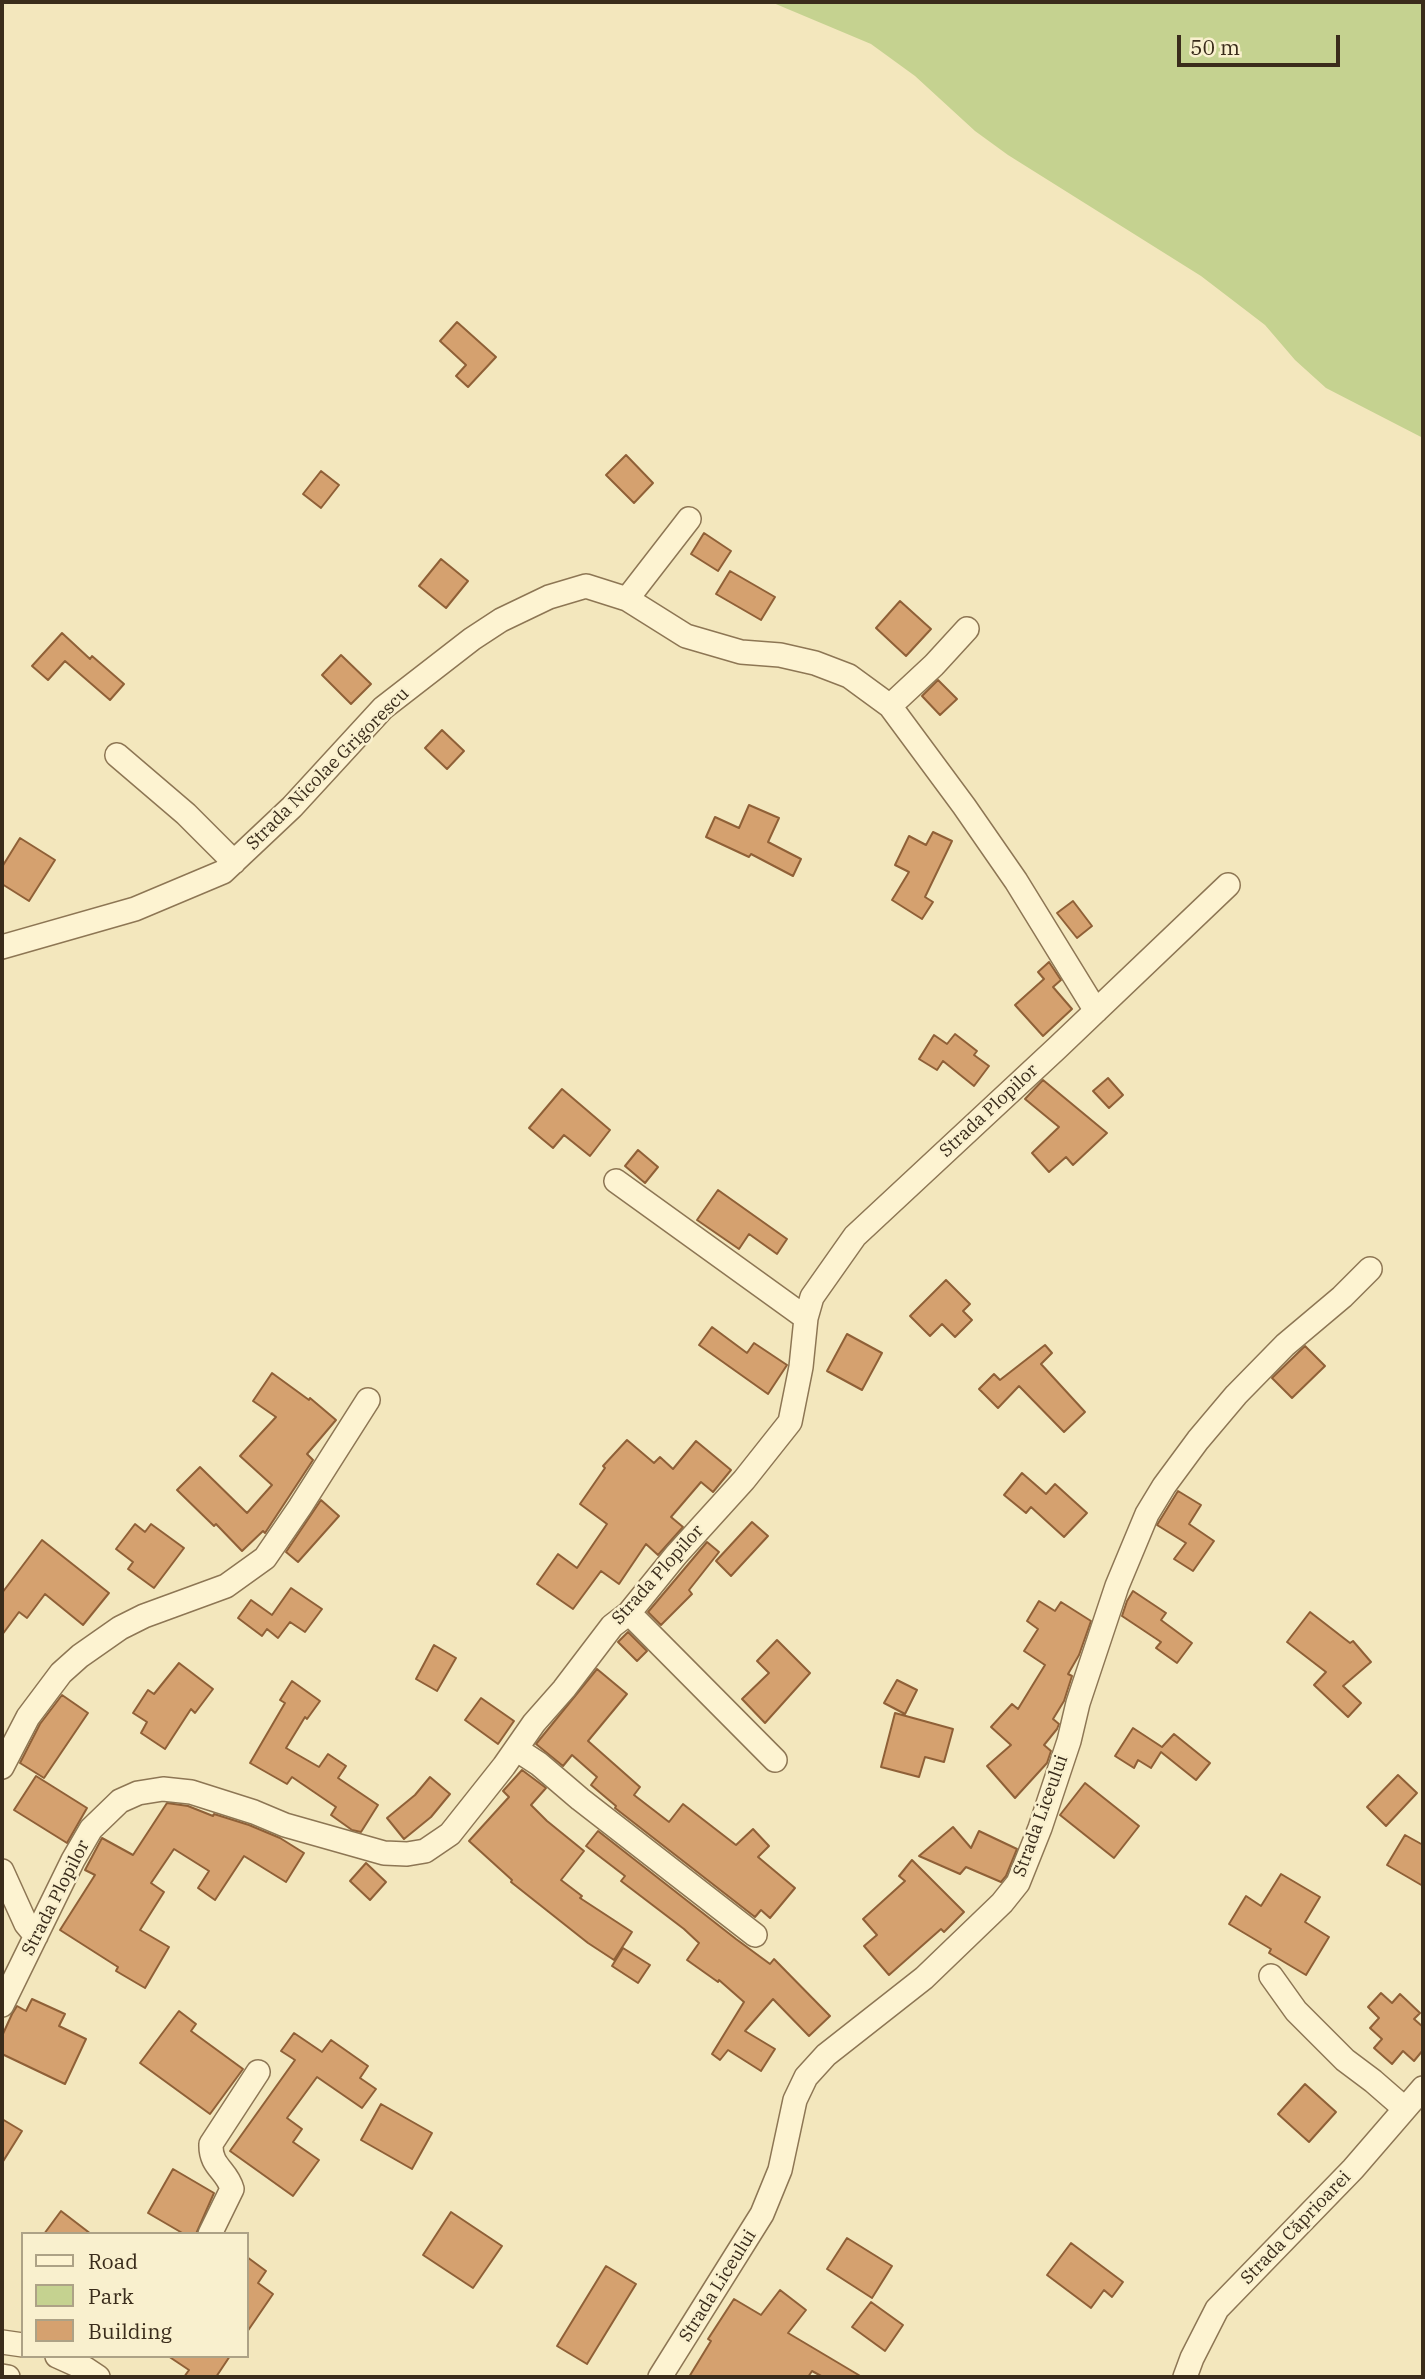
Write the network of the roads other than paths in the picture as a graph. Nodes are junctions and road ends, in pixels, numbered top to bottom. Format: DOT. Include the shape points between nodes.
graph roads {
  1 [pos="689,519"];
  2 [pos="627,599"];
  3 [pos="967,629"];
  4 [pos="890,706"];
  5 [pos="117,755"];
  6 [pos="234,862"];
  7 [pos="1228,885"];
  8 [pos="2,947"];
  9 [pos="1096,1011"];
  10 [pos="616,1181"];
  11 [pos="1370,1269"];
  12 [pos="806,1318"];
  13 [pos="368,1400"];
  14 [pos="629,1612"];
  15 [pos="516,1749"];
  16 [pos="775,1760"];
  17 [pos="2,1767"];
  18 [pos="2,1871"];
  19 [pos="755,1935"];
  20 [pos="36,1936"];
  21 [pos="1271,1976"];
  22 [pos="2,2005"];
  23 [pos="258,2072"];
  24 [pos="1423,2088"];
  25 [pos="1404,2108"];
  26 [pos="211,2232"];
  27 [pos="2,2342"];
  28 [pos="21,2345"];
  29 [pos="63,2358"];
  30 [pos="94,2368"];
  31 [pos="2,2376"];
  32 [pos="8,2377"];
  33 [pos="660,2377"];
  34 [pos="1185,2377"];
  1 -- 2 [label="street"];
  2 -- 4 [label="street, Strada Nicolae Grigorescu" via="686,636 741,652 815,663 849,676"];
  2 -- 6 [label="street, Strada Nicolae Grigorescu" via="586,586 549,597 472,639 383,708"];
  3 -- 4 [label="street"];
  4 -- 9 [label="street, Strada Nicolae Grigorescu" via="1016,881"];
  5 -- 6 [label="street"];
  6 -- 8 [label="street, Strada Nicolae Grigorescu" via="223,872 135,909"];
  7 -- 9 [label="street, Strada Plopilor"];
  9 -- 12 [label="street, Strada Plopilor" via="855,1236 812,1297"];
  10 -- 12 [label="street"];
  11 -- 33 [label="street, Strada Liceului" via="1236,1395 1164,1486 1117,1586 1018,1883 923,1978 826,2055 806,2077 795,2101 780,2170 762,2214"];
  12 -- 14 [label="street, Strada Plopilor" via="790,1422"];
  13 -- 17 [label="street" via="265,1558 226,1586 144,1616 80,1656 28,1717"];
  14 -- 15 [label="street, Strada Plopilor" via="612,1626"];
  14 -- 16 [label="street"];
  15 -- 19 [label="street"];
  15 -- 20 [label="street, Strada Plopilor" via="450,1834 425,1851 407,1854 356,1846 191,1792 163,1789 138,1793 120,1801 91,1829"];
  18 -- 20 [label="street"];
  20 -- 22 [label="street, Strada Plopilor"];
  21 -- 25 [label="street" via="1296,2011 1345,2060"];
  23 -- 26 [label="street" via="211,2144 210,2154 232,2189"];
  24 -- 25 [label="street, Strada Căprioarei"];
  25 -- 34 [label="street, Strada Căprioarei" via="1353,2169 1217,2309"];
  27 -- 28 [label="street"];
  29 -- 30 [label="street"];
  31 -- 32 [label="street"];
}
